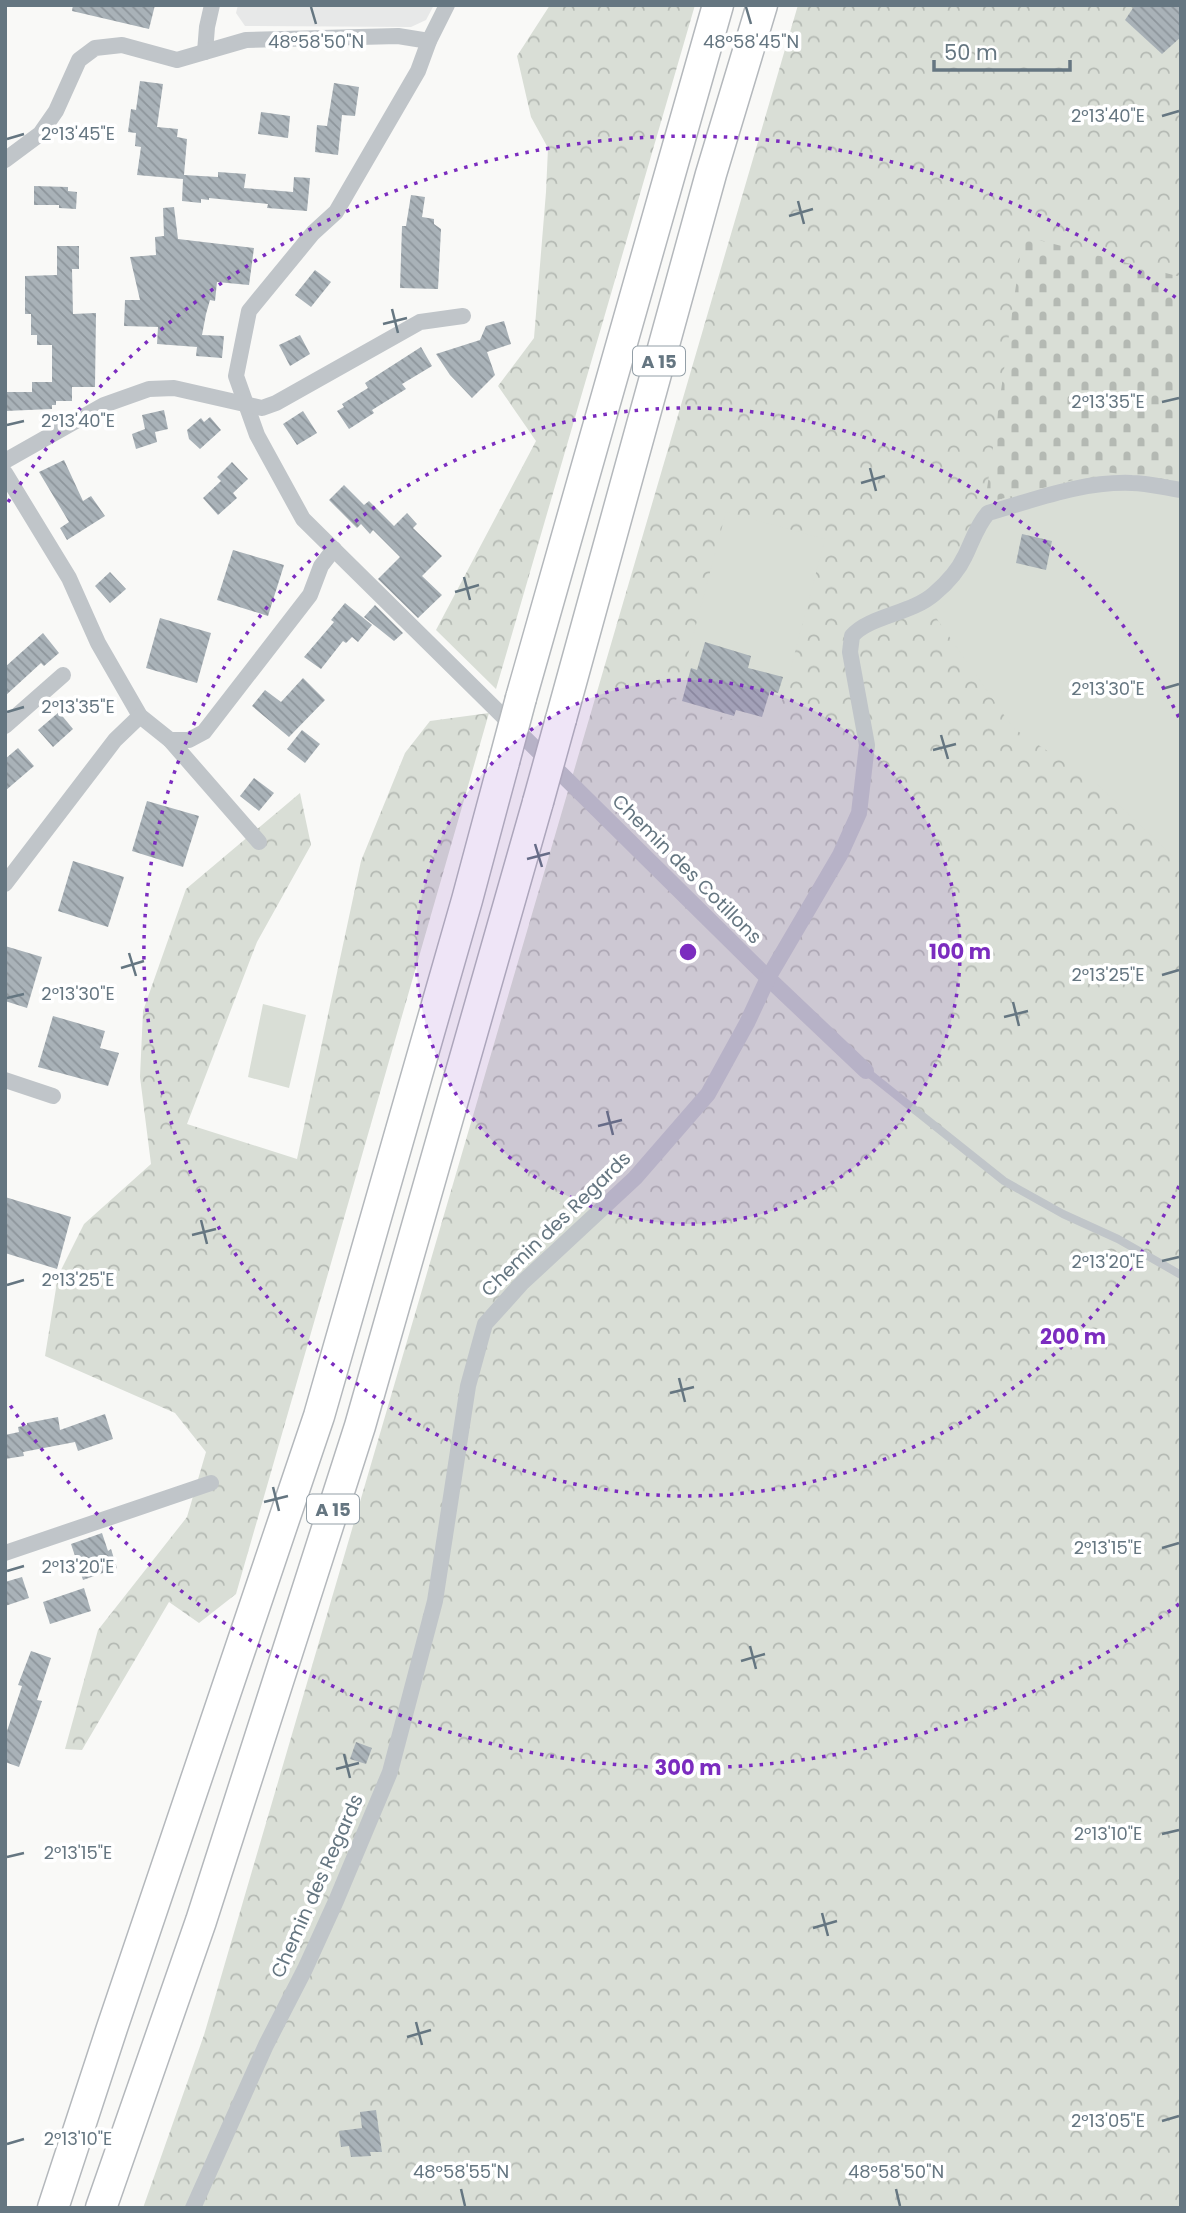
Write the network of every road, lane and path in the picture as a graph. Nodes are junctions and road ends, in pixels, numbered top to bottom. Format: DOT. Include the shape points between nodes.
graph roads {
  1 [pos="212,5"];
  2 [pos="447,5"];
  3 [pos="718,5"];
  4 [pos="762,5"];
  5 [pos="429,41"];
  6 [pos="205,52"];
  7 [pos="5,160"];
  8 [pos="463,316"];
  9 [pos="247,405"];
  10 [pos="5,461"];
  11 [pos="5,473"];
  12 [pos="1181,490"];
  13 [pos="334,549"];
  14 [pos="63,675"];
  15 [pos="140,716"];
  16 [pos="5,726"];
  17 [pos="170,740"];
  18 [pos="259,842"];
  19 [pos="5,884"];
  20 [pos="768,978"];
  21 [pos="866,1071"];
  22 [pos="5,1080"];
  23 [pos="53,1096"];
  24 [pos="1181,1275"];
  25 [pos="211,1483"];
  26 [pos="5,1553"];
  27 [pos="53,2208"];
  28 [pos="101,2208"];
  29 [pos="193,2208"];
  1 -- 6 [label="street"];
  2 -- 5 [label="street, Chemin des Cotillons"];
  3 -- 27 [label="highway, A 15, bridge" via="319,1416"];
  4 -- 28 [label="highway, A 15, bridge" via="360,1426 201,1921"];
  5 -- 6 [label="street" via="398,36 246,40"];
  5 -- 9 [label="street, Chemin des Cotillons" via="418,71 336,212 249,311 236,376"];
  6 -- 7 [label="street" via="177,60 122,45 95,48 79,60 40,134"];
  8 -- 9 [label="street" via="421,322 276,403 262,408"];
  9 -- 10 [label="street" via="174,388 149,388 104,405"];
  9 -- 13 [label="street, Chemin des Cotillons" via="257,435 303,519"];
  11 -- 15 [label="street" via="69,578 97,643"];
  12 -- 20 [label="street, Chemin des Regards" via="1134,482 1109,484 988,513 963,560 933,595 852,636 850,652 867,745 859,813 840,855"];
  13 -- 17 [label="street" via="321,566 310,595 204,732 189,740"];
  13 -- 20 [label="street, Chemin des Cotillons"];
  14 -- 16 [label="street"];
  15 -- 17 [label="street"];
  15 -- 19 [label="street" via="116,740"];
  17 -- 18 [label="street"];
  20 -- 21 [label="street, Chemin des Cotillons"];
  20 -- 29 [label="street, Chemin des Regards" via="708,1094 635,1178 522,1283 485,1324 468,1386 435,1601 390,1772 336,1901 265,2045"];
  21 -- 24 [label="lane, Chemin des Cotillons" via="1004,1181"];
  22 -- 23 [label="street"];
  25 -- 26 [label="street"];
}
